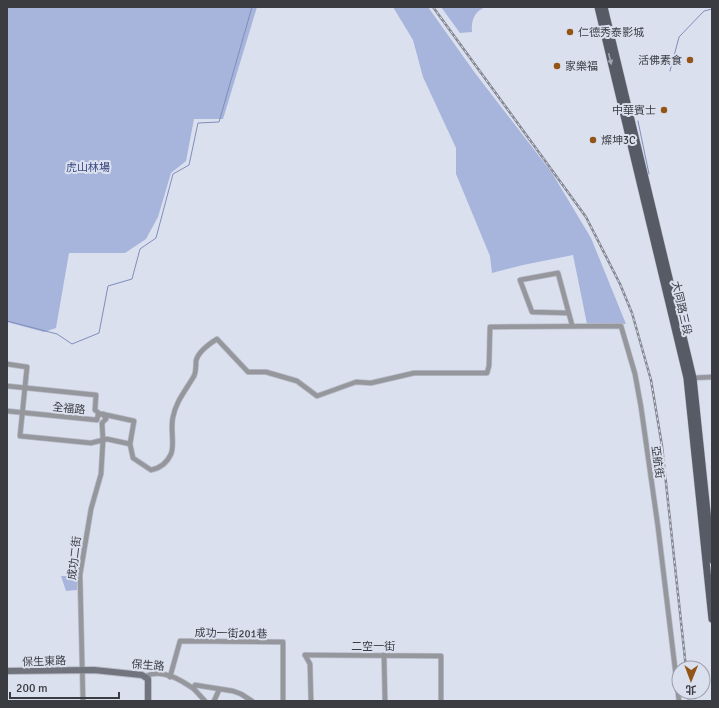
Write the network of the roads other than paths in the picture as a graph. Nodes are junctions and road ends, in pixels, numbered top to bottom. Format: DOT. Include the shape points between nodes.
graph roads {
  1 [pos="598,7"];
  2 [pos="604,7"];
  3 [pos="568,312"];
  4 [pos="572,325"];
  5 [pos="7,364"];
  6 [pos="712,377"];
  7 [pos="690,378"];
  8 [pos="7,386"];
  9 [pos="25,388"];
  10 [pos="7,410"];
  11 [pos="22,412"];
  12 [pos="101,414"];
  13 [pos="97,420"];
  14 [pos="103,421"];
  15 [pos="103,440"];
  16 [pos="130,444"];
  17 [pos="712,560"];
  18 [pos="712,619"];
  19 [pos="384,656"];
  20 [pos="82,670"];
  21 [pos="7,671"];
  22 [pos="146,676"];
  23 [pos="170,676"];
  24 [pos="194,689"];
  25 [pos="219,690"];
  26 [pos="83,701"];
  27 [pos="148,701"];
  28 [pos="205,701"];
  29 [pos="214,701"];
  30 [pos="252,701"];
  31 [pos="283,701"];
  32 [pos="311,701"];
  33 [pos="385,701"];
  34 [pos="441,701"];
  35 [pos="678,701"];
  1 -- 7 [label="main road, 大同路三段, one-way"];
  2 -- 7 [label="main road, 大同路三段"];
  3 -- 3 [label="street" via="532,312 520,280 558,273"];
  3 -- 4 [label="street"];
  4 -- 16 [label="street, 亞航街" via="490,327 487,373 414,373 371,383 356,382 317,396 297,380 266,372 248,372 216,339 197,359 195,374 177,405 171,431 172,451 162,467 151,470 133,458"];
  4 -- 35 [label="street, 亞航街" via="623,328 642,412"];
  5 -- 9 [label="street" via="27,366"];
  6 -- 7 [label="street"];
  7 -- 17 [label="main road, 大同路三段"];
  7 -- 18 [label="main road, 大同路三段"];
  8 -- 9 [label="street"];
  9 -- 11 [label="street"];
  9 -- 12 [label="street" via="96,395 95,410"];
  10 -- 11 [label="street, 全福路"];
  11 -- 13 [label="street, 全福路"];
  11 -- 15 [label="street" via="20,436 91,443"];
  12 -- 13 [label="street, 全福路"];
  12 -- 14 [label="street" via="105,416"];
  12 -- 16 [label="street" via="134,422"];
  13 -- 14 [label="street"];
  14 -- 15 [label="street, 成功二街"];
  15 -- 16 [label="street"];
  15 -- 20 [label="street, 成功二街" via="101,474 91,508 80,575"];
  19 -- 32 [label="street, 二空一街" via="305,655 310,664"];
  19 -- 33 [label="street"];
  19 -- 34 [label="street, 二空一街" via="440,656"];
  20 -- 21 [label="street, 保生東路"];
  20 -- 22 [label="street, 保生路"];
  20 -- 26 [label="street, 成功二街"];
  22 -- 23 [label="street, 保生路"];
  22 -- 27 [label="street"];
  23 -- 24 [label="street, 保生路"];
  23 -- 31 [label="street, 成功一街201巷" via="180,641 283,642"];
  24 -- 25 [label="street" via="195,685"];
  24 -- 28 [label="street, 保生路"];
  25 -- 29 [label="street"];
  25 -- 30 [label="street" via="242,694"];
}
